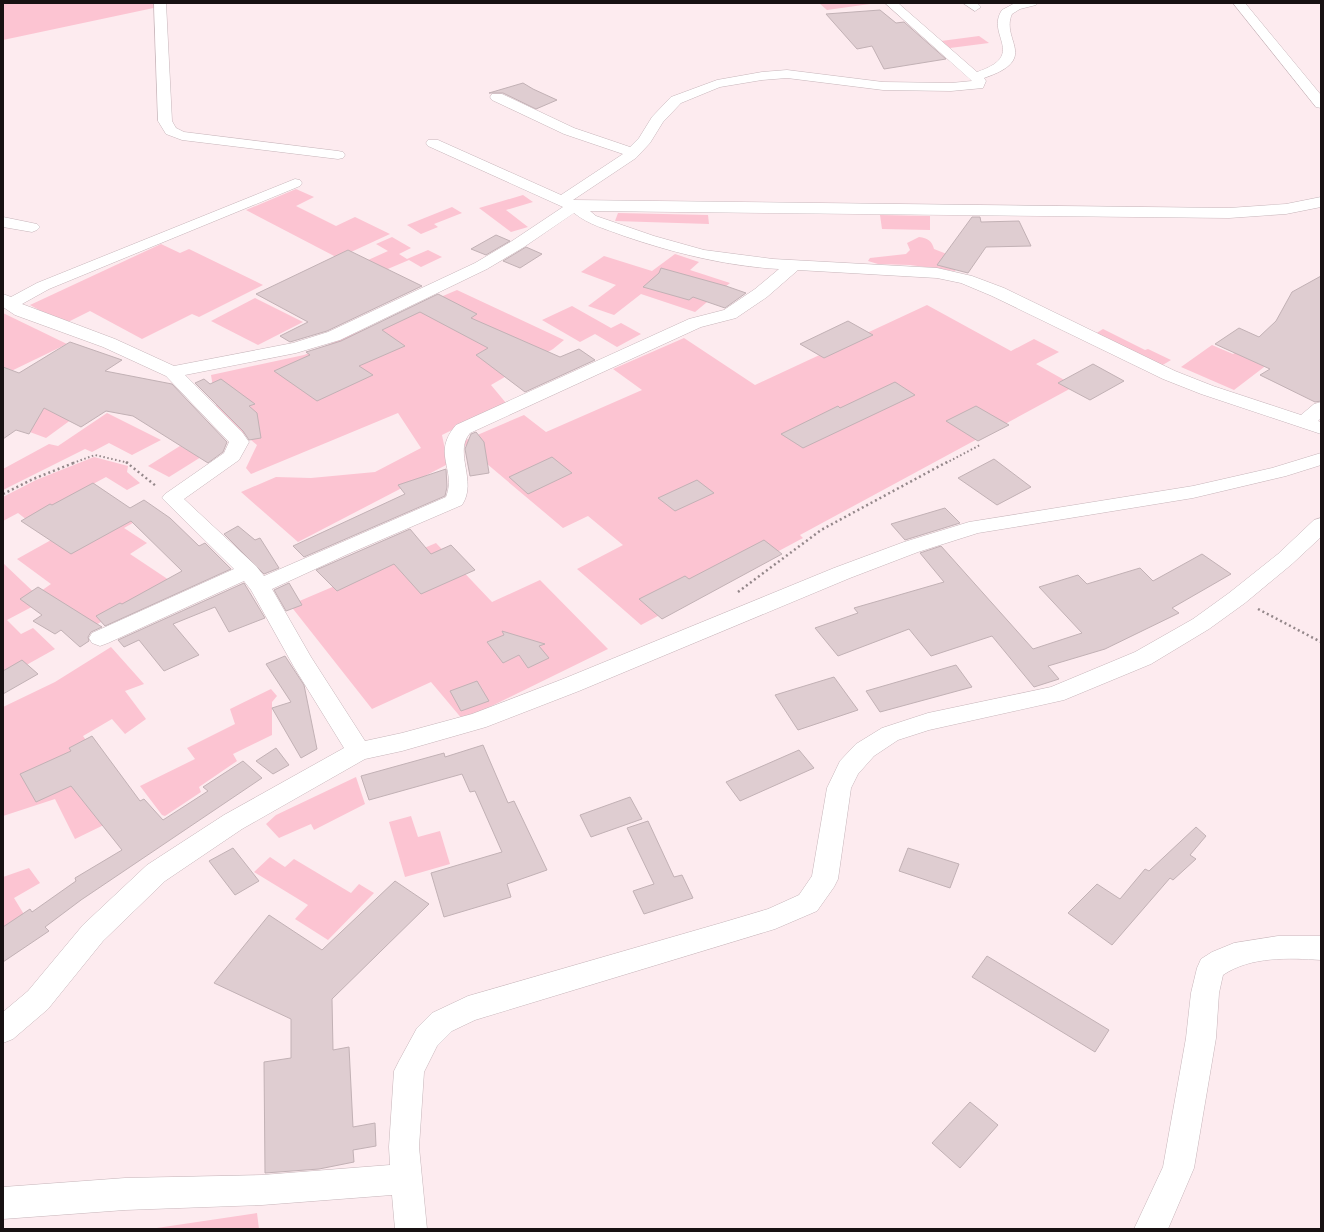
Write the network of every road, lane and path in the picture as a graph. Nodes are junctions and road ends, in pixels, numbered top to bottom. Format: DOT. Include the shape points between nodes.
graph roads {
  1 [pos="160,3"];
  2 [pos="891,3"];
  3 [pos="1239,3"];
  4 [pos="1025,4"];
  5 [pos="975,77"];
  6 [pos="497,97"];
  7 [pos="1321,104"];
  8 [pos="433,143"];
  9 [pos="633,153"];
  10 [pos="338,155"];
  11 [pos="295,183"];
  12 [pos="1321,202"];
  13 [pos="568,203"];
  14 [pos="3,222"];
  15 [pos="32,227"];
  16 [pos="794,265"];
  17 [pos="7,302"];
  18 [pos="172,372"];
  19 [pos="1321,408"];
  20 [pos="1313,425"];
  21 [pos="980,445"];
  22 [pos="1321,459"];
  23 [pos="3,494"];
  24 [pos="172,498"];
  25 [pos="1321,525"];
  26 [pos="254,579"];
  27 [pos="734,595"];
  28 [pos="1237,598"];
  29 [pos="100,638"];
  30 [pos="1321,642"];
  31 [pos="359,750"];
  32 [pos="1321,948"];
  33 [pos="3,1030"];
  34 [pos="406,1179"];
  35 [pos="3,1203"];
  36 [pos="411,1229"];
  37 [pos="1150,1229"];
  1 -- 10 [label="lane" via="165,121 172,133"];
  2 -- 5 [label="lane"];
  3 -- 7 [label="lane"];
  4 -- 5 [label="lane" via="1006,12 1003,16 1002,22 1010,51 1004,63 994,71"];
  5 -- 9 [label="lane" via="979,81 978,85 951,87 883,86 787,74 717,84 676,100 657,120 645,140"];
  6 -- 9 [label="lane" via="569,131"];
  8 -- 13 [label="lane"];
  9 -- 13 [label="lane"];
  11 -- 17 [label="lane"];
  12 -- 13 [label="lane" via="1286,210 1228,213"];
  13 -- 16 [label="lane" via="592,219 691,252 721,258"];
  13 -- 18 [label="lane" via="518,244 481,266 334,336 296,348"];
  14 -- 15 [label="lane"];
  16 -- 20 [label="lane" via="924,272 966,278 1169,375"];
  16 -- 26 [label="lane" via="761,293 730,314 695,323 458,433 454,442 461,489 455,501 341,549"];
  17 -- 18 [label="lane" via="21,311 109,343"];
  18 -- 24 [label="lane" via="239,442 232,456"];
  19 -- 20 [label="lane"];
  21 -- 27 [label="path" via="821,530"];
  22 -- 31 [label="lane" via="1214,488 976,527 956,533 842,573 478,721 402,742"];
  23 -- 24 [label="path" via="33,479 95,455 128,463"];
  24 -- 26 [label="lane"];
  25 -- 28 [label="lane" via="1285,559"];
  26 -- 29 [label="lane"];
  26 -- 31 [label="lane" via="302,661"];
  28 -- 30 [label="path"];
  28 -- 34 [label="lane" via="1201,624 1143,658 1056,694 928,722 890,734 865,750 849,768 839,788 825,878 808,903 775,918 721,935 468,1009 442,1022 427,1037 409,1071 404,1147"];
  31 -- 33 [label="lane" via="233,822 156,873 93,932 38,1000"];
  32 -- 37 [label="lane" via="1262,950 1227,956 1210,968 1201,1038 1178,1168"];
  34 -- 35 [label="lane" via="262,1190 125,1194"];
  34 -- 36 [label="lane"];
}
